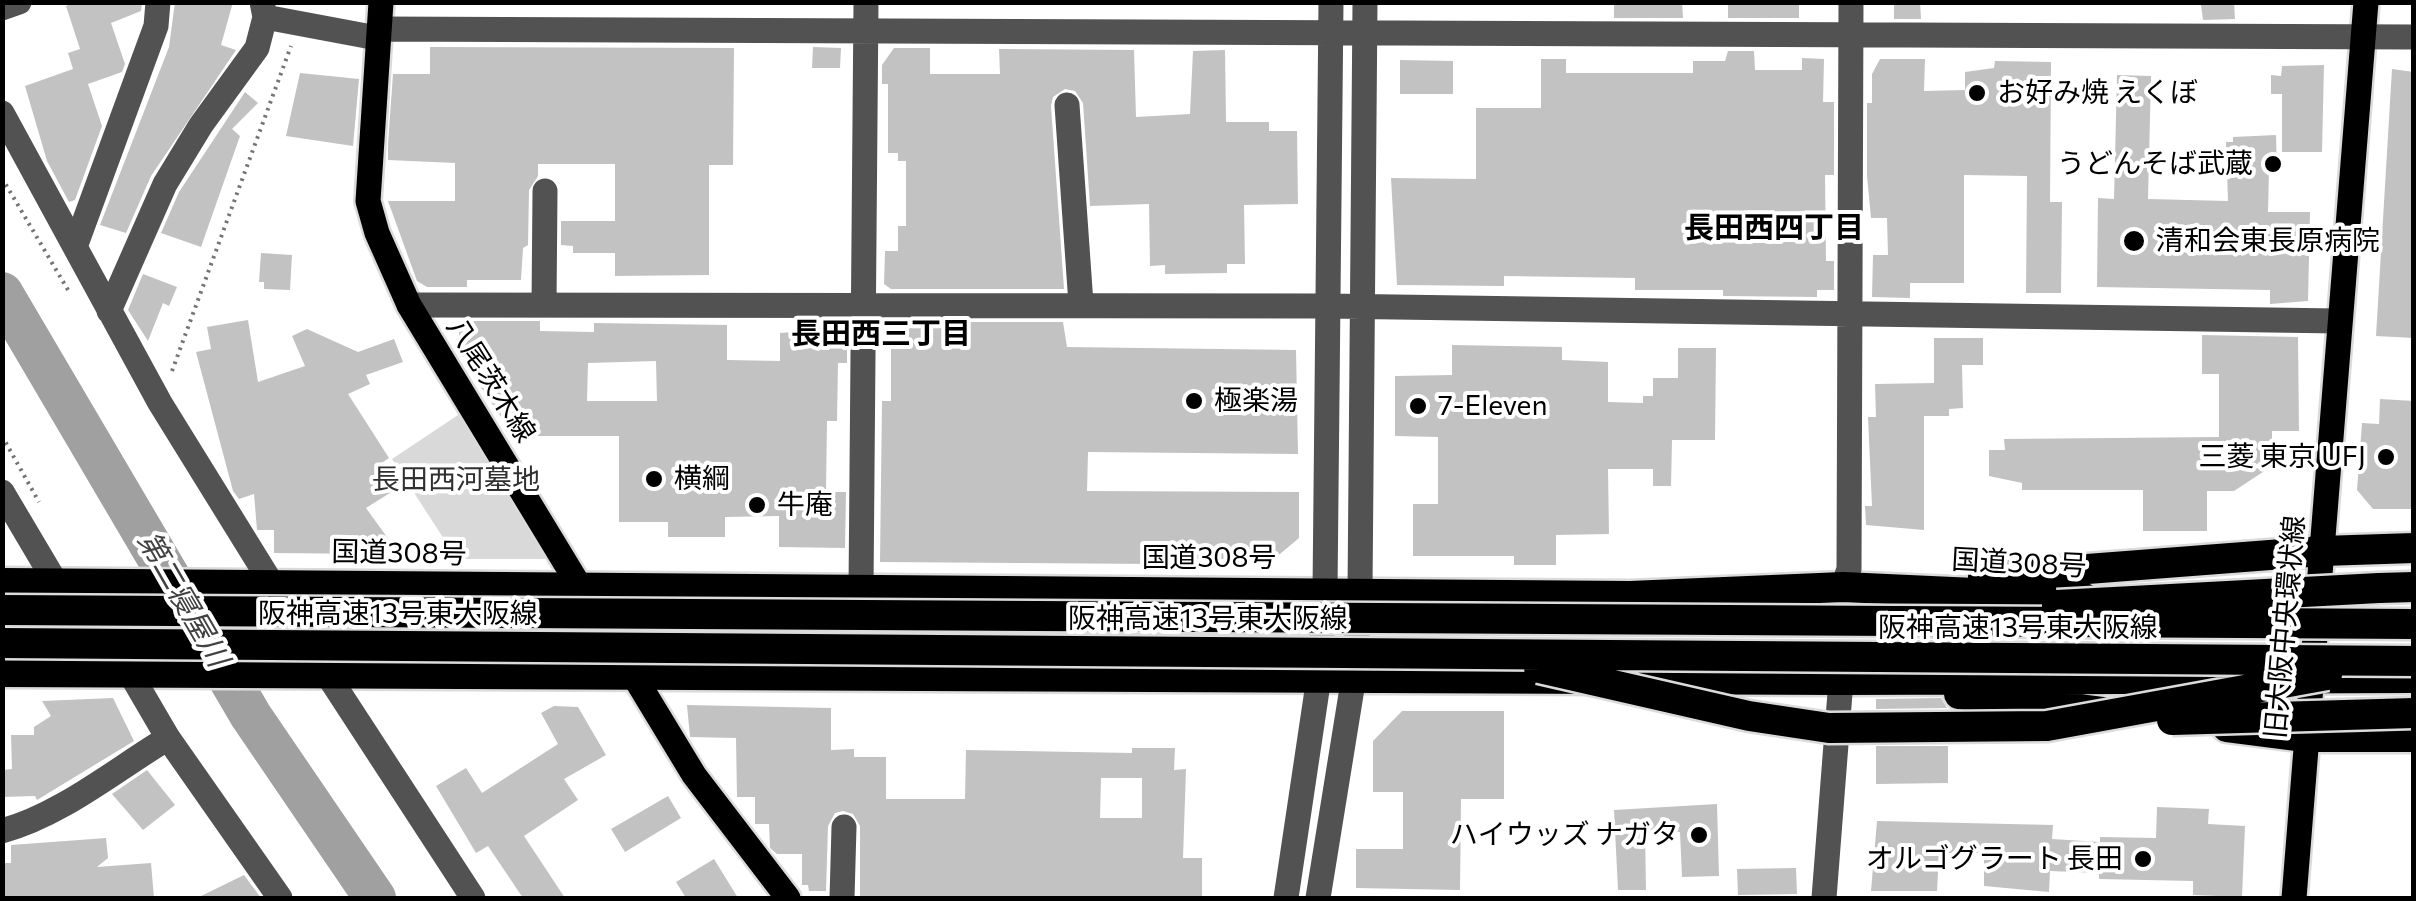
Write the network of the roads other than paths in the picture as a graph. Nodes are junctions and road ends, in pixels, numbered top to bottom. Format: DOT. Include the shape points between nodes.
graph roads {
  1 [pos="19,2"];
  2 [pos="158,2"];
  3 [pos="866,2"];
  4 [pos="1331,2"];
  5 [pos="1365,2"];
  6 [pos="1852,2"];
  7 [pos="2366,2"];
  8 [pos="2,8"];
  9 [pos="263,10"];
  10 [pos="379,23"];
  11 [pos="1330,30"];
  12 [pos="1364,31"];
  13 [pos="866,33"];
  14 [pos="1851,34"];
  15 [pos="2414,36"];
  16 [pos="2363,39"];
  17 [pos="1067,106"];
  18 [pos="2,113"];
  19 [pos="545,191"];
  20 [pos="75,248"];
  21 [pos="863,302"];
  22 [pos="544,304"];
  23 [pos="1081,304"];
  24 [pos="409,306"];
  25 [pos="1328,306"];
  26 [pos="1362,309"];
  27 [pos="109,311"];
  28 [pos="1850,315"];
  29 [pos="2338,321"];
  30 [pos="2,492"];
  31 [pos="2414,548"];
  32 [pos="2322,550"];
  33 [pos="2,583"];
  34 [pos="70,584"];
  35 [pos="260,584"];
  36 [pos="583,587"];
  37 [pos="1843,587"];
  38 [pos="2414,587"];
  39 [pos="862,588"];
  40 [pos="1325,591"];
  41 [pos="1360,591"];
  42 [pos="2316,609"];
  43 [pos="2,610"];
  44 [pos="2414,610"];
  45 [pos="1755,621"];
  46 [pos="2414,624"];
  47 [pos="2,643"];
  48 [pos="1396,653"];
  49 [pos="2414,661"];
  50 [pos="2,672"];
  51 [pos="142,673"];
  52 [pos="314,674"];
  53 [pos="634,674"];
  54 [pos="1319,676"];
  55 [pos="1354,676"];
  56 [pos="2310,676"];
  57 [pos="2414,678"];
  58 [pos="1840,680"];
  59 [pos="2414,713"];
  60 [pos="2048,726"];
  61 [pos="2305,737"];
  62 [pos="2414,737"];
  63 [pos="168,738"];
  64 [pos="844,826"];
  65 [pos="2,831"];
  66 [pos="280,898"];
  67 [pos="473,898"];
  68 [pos="788,898"];
  69 [pos="842,898"];
  70 [pos="1286,898"];
  71 [pos="1318,898"];
  72 [pos="1824,898"];
  73 [pos="2294,898"];
  1 -- 8 [label="street"];
  2 -- 20 [label="street" via="156,26"];
  3 -- 13 [label="street"];
  4 -- 11 [label="street"];
  5 -- 12 [label="street"];
  6 -- 14 [label="street"];
  7 -- 16 [label="main road, 旧大阪中央環状線"];
  9 -- 10 [label="street" via="300,24"];
  9 -- 27 [label="street" via="257,48 166,184"];
  10 -- 13 [label="street"];
  10 -- 24 [label="main road, 八尾茨木線" via="368,201"];
  11 -- 12 [label="street"];
  11 -- 13 [label="street"];
  11 -- 25 [label="street"];
  12 -- 14 [label="street"];
  12 -- 26 [label="street"];
  13 -- 21 [label="street"];
  14 -- 16 [label="street"];
  14 -- 28 [label="street"];
  15 -- 16 [label="street"];
  16 -- 29 [label="main road, 旧大阪中央環状線"];
  17 -- 23 [label="street"];
  18 -- 20 [label="street"];
  19 -- 22 [label="street"];
  20 -- 27 [label="street"];
  21 -- 22 [label="street"];
  21 -- 23 [label="street"];
  21 -- 39 [label="street"];
  22 -- 24 [label="street"];
  23 -- 25 [label="street"];
  24 -- 36 [label="main road, 八尾茨木線"];
  25 -- 26 [label="street"];
  25 -- 40 [label="street"];
  26 -- 28 [label="street"];
  26 -- 41 [label="street"];
  27 -- 35 [label="street"];
  28 -- 29 [label="street"];
  28 -- 37 [label="street" via="1849,570"];
  29 -- 32 [label="main road, 旧大阪中央環状線"];
  30 -- 34 [label="street"];
  31 -- 32 [label="highway"];
  32 -- 37 [label="highway"];
  32 -- 42 [label="main road, 旧大阪中央環状線"];
  33 -- 34 [label="highway, 国道308号"];
  34 -- 35 [label="highway, 国道308号"];
  35 -- 36 [label="highway, 国道308号"];
  36 -- 39 [label="highway, 国道308号"];
  36 -- 53 [label="main road, 八尾茨木線"];
  37 -- 41 [label="highway, 国道308号" via="1630,596"];
  37 -- 42 [label="highway, 国道308号"];
  38 -- 45 [label="highway, bridge"];
  39 -- 40 [label="highway, 国道308号"];
  40 -- 41 [label="highway, 国道308号"];
  40 -- 54 [label="street"];
  41 -- 55 [label="street"];
  42 -- 44 [label="highway, 国道308号"];
  42 -- 56 [label="main road, 旧大阪中央環状線"];
  43 -- 45 [label="highway, 阪神高速13号東大阪線, bridge"];
  45 -- 46 [label="highway, 阪神高速13号東大阪線, bridge"];
  47 -- 48 [label="highway, 阪神高速13号東大阪線, bridge"];
  48 -- 49 [label="highway, 阪神高速13号東大阪線, bridge"];
  48 -- 60 [label="highway, bridge" via="1508,663 1829,728"];
  49 -- 60 [label="highway, bridge"];
  50 -- 51 [label="highway"];
  51 -- 52 [label="highway"];
  51 -- 63 [label="street"];
  52 -- 53 [label="highway"];
  52 -- 67 [label="street"];
  53 -- 54 [label="highway"];
  53 -- 68 [label="main road, 八尾茨木線" via="694,775"];
  54 -- 55 [label="highway"];
  54 -- 70 [label="street"];
  55 -- 58 [label="highway"];
  55 -- 71 [label="street"];
  56 -- 57 [label="highway"];
  56 -- 58 [label="highway"];
  56 -- 61 [label="main road, 旧大阪中央環状線"];
  58 -- 61 [label="highway"];
  58 -- 72 [label="street"];
  59 -- 60 [label="highway, bridge"];
  61 -- 62 [label="highway"];
  61 -- 73 [label="main road, 旧大阪中央環状線"];
  63 -- 65 [label="street" via="42,819"];
  63 -- 66 [label="street"];
  64 -- 69 [label="street"];
}
